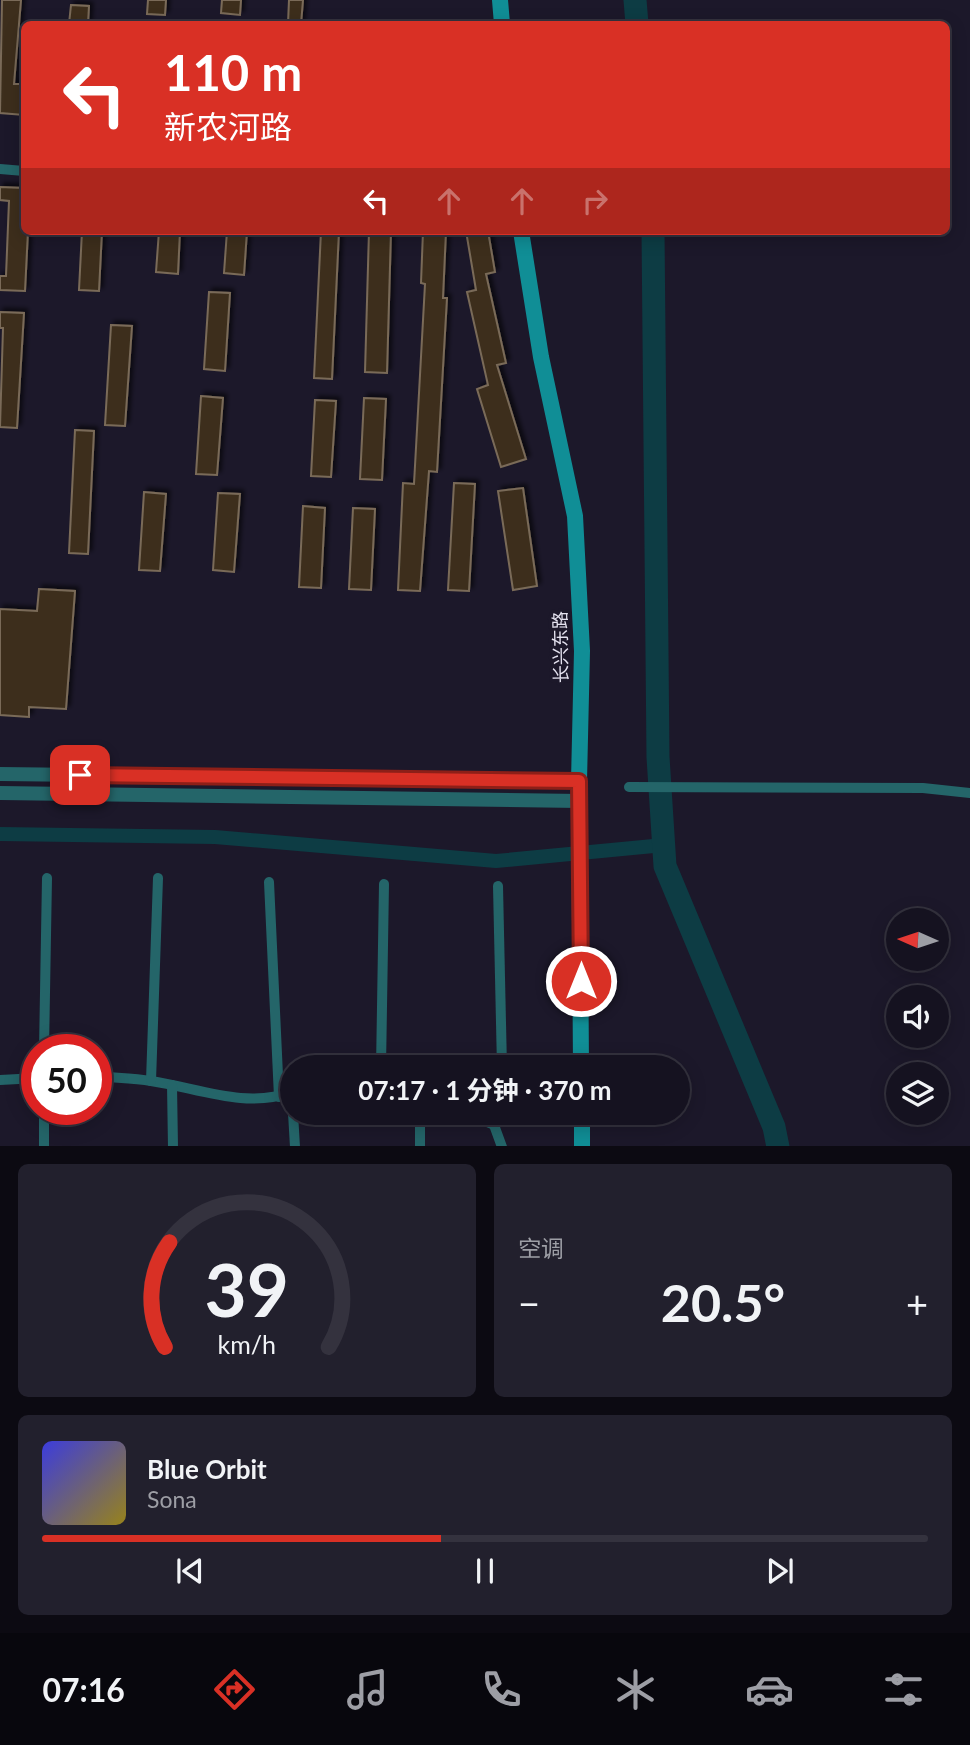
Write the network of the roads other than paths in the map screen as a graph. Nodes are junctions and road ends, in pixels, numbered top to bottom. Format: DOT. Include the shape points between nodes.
graph roads {
  1 [pos="500,0"];
  2 [pos="502,21"];
  3 [pos="0,169"];
  4 [pos="21,171"];
  5 [pos="522,235"];
  6 [pos="0,774"];
  7 [pos="579,781"];
  8 [pos="628,786"];
  9 [pos="0,793"];
  10 [pos="970,793"];
  11 [pos="580,801"];
  12 [pos="47,878"];
  13 [pos="158,878"];
  14 [pos="268,881"];
  15 [pos="384,884"];
  16 [pos="498,886"];
  17 [pos="44,1034"];
  18 [pos="381,1055"];
  19 [pos="502,1055"];
  20 [pos="582,1055"];
  21 [pos="112,1077"];
  22 [pos="21,1079"];
  23 [pos="0,1080"];
  24 [pos="151,1081"];
  25 [pos="172,1085"];
  26 [pos="279,1097"];
  27 [pos="44,1125"];
  28 [pos="294,1125"];
  29 [pos="419,1125"];
  30 [pos="494,1125"];
  31 [pos="582,1125"];
  32 [pos="44,1146"];
  33 [pos="173,1146"];
  34 [pos="295,1146"];
  35 [pos="420,1146"];
  36 [pos="502,1146"];
  37 [pos="582,1146"];
  1 -- 2 [label="main road"];
  3 -- 4 [label="street"];
  5 -- 7 [label="main road, 长兴东路" via="541,357 575,516 582,651"];
  6 -- 7 [label="street"];
  7 -- 11 [label="main road, 长兴东路"];
  8 -- 10 [label="street" via="923,788"];
  9 -- 11 [label="street"];
  11 -- 20 [label="main road, 长兴东路"];
  12 -- 17 [label="street"];
  13 -- 24 [label="street"];
  14 -- 26 [label="street"];
  15 -- 18 [label="street"];
  16 -- 19 [label="street"];
  21 -- 24 [label="street"];
  22 -- 23 [label="street"];
  24 -- 25 [label="street"];
  25 -- 26 [label="street" via="230,1098"];
  25 -- 33 [label="street"];
  27 -- 32 [label="street"];
  28 -- 34 [label="street"];
  29 -- 35 [label="street"];
  30 -- 36 [label="street"];
  31 -- 37 [label="main road"];
}
